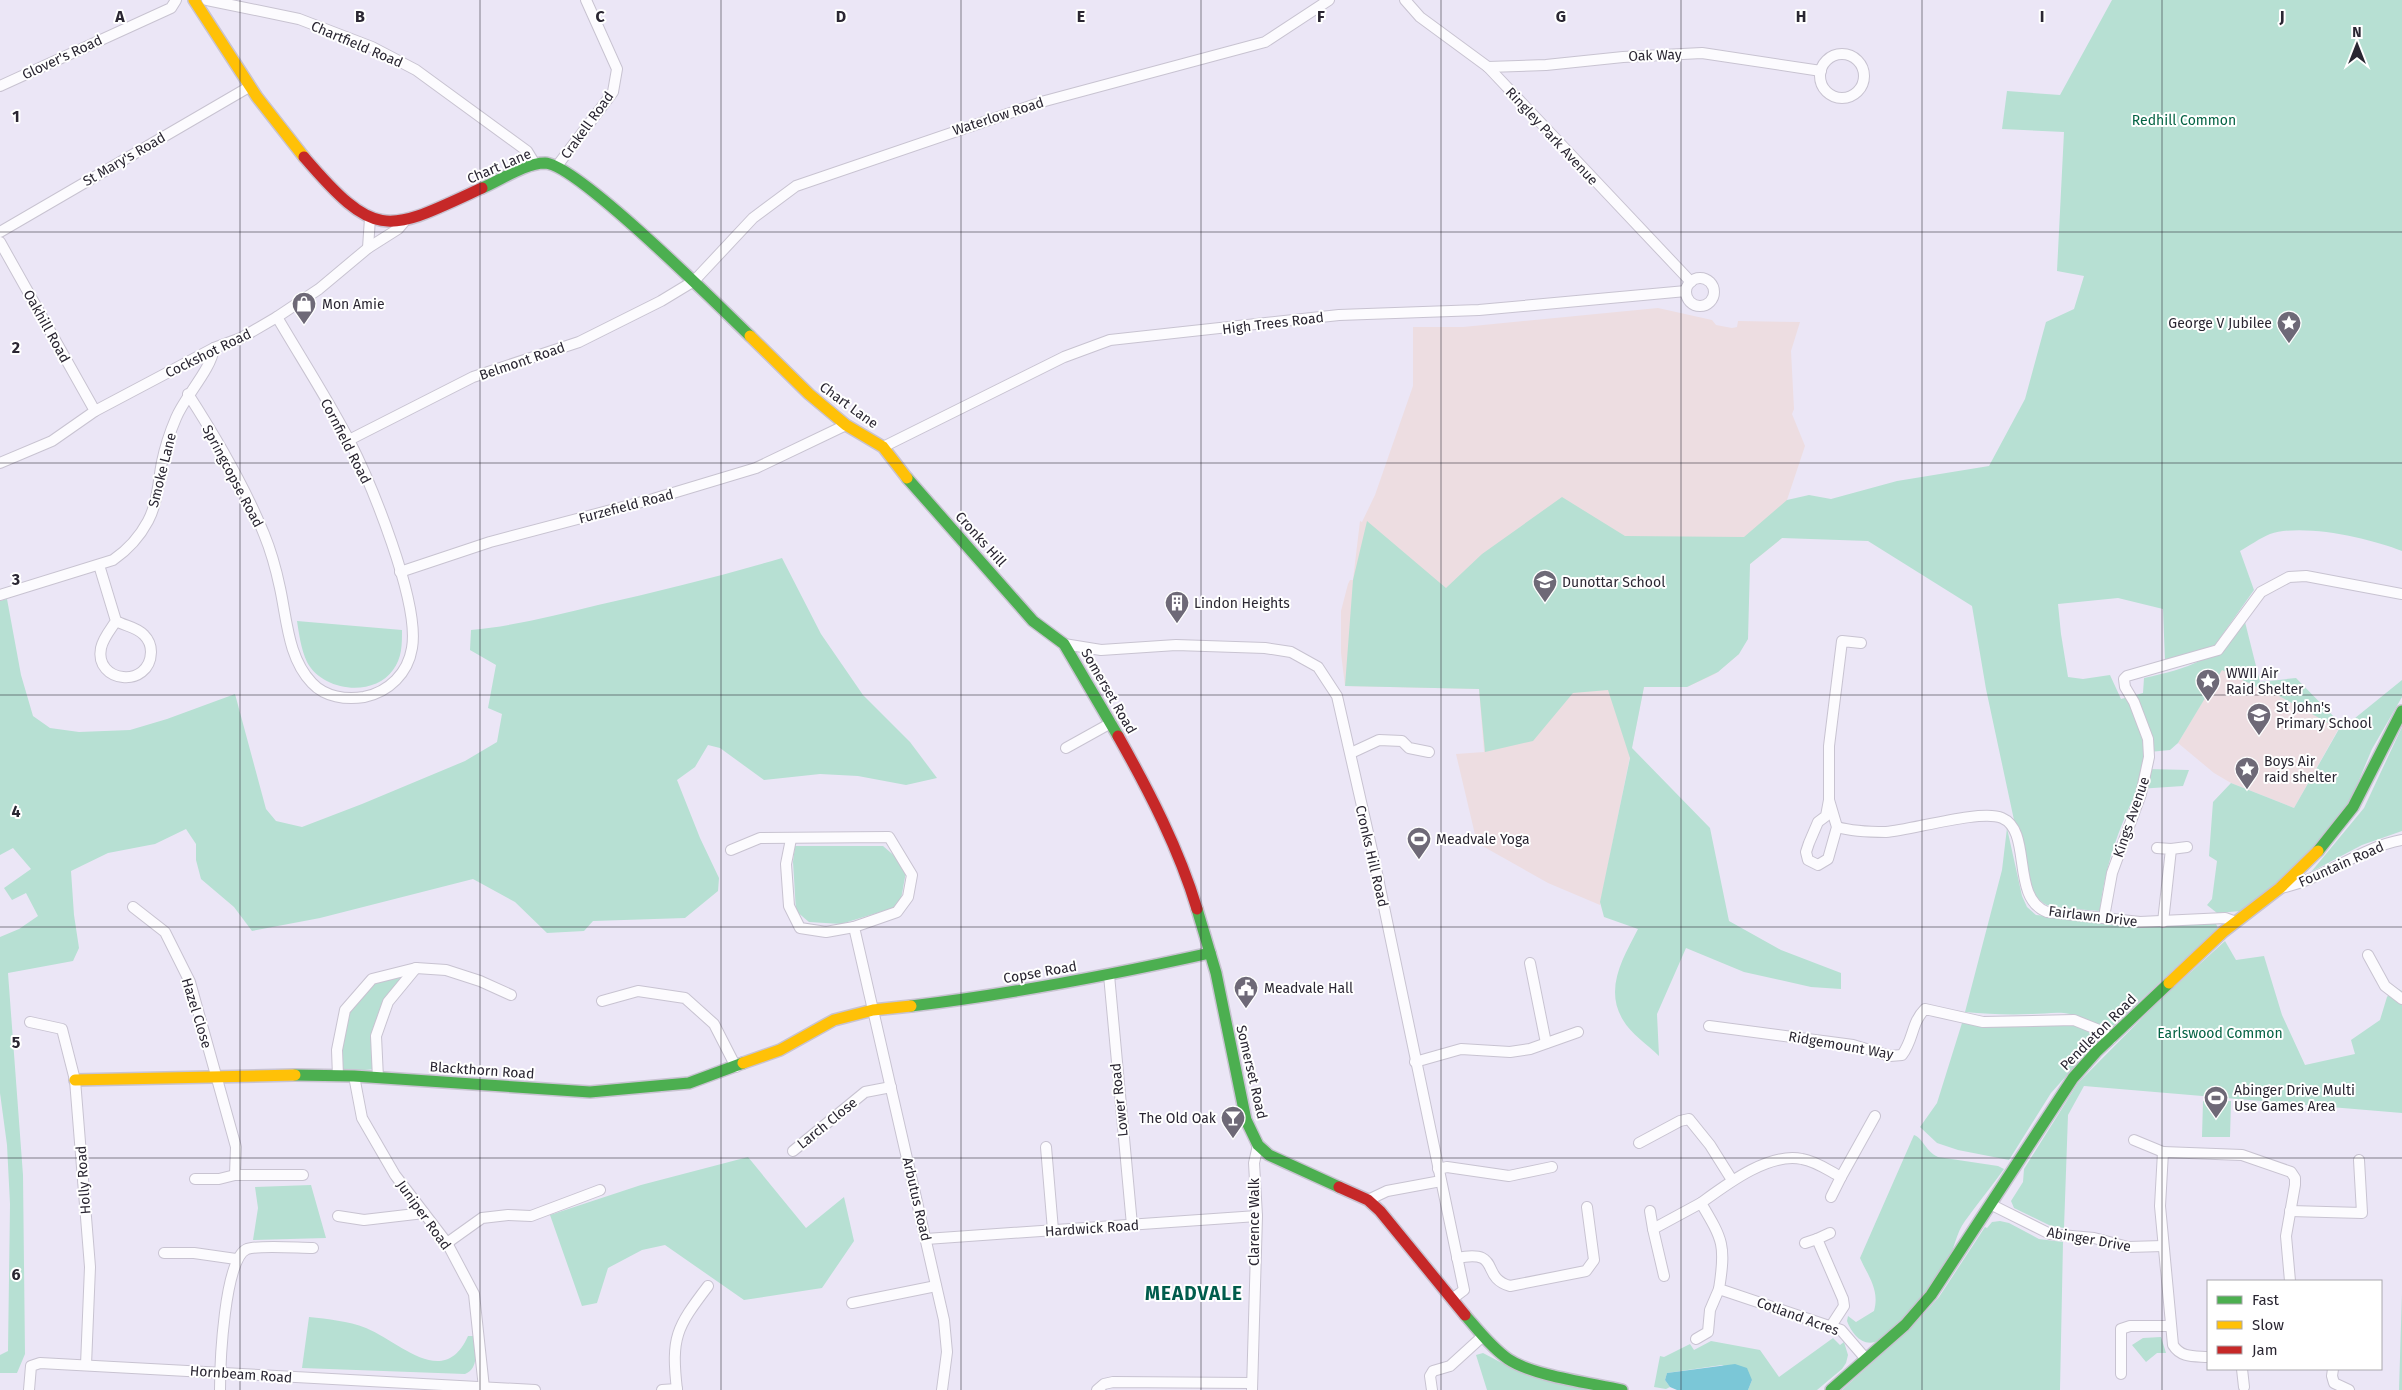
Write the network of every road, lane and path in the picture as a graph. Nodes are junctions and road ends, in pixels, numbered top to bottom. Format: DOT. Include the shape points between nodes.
graph roads {
  1 [pos="176,0"];
  2 [pos="194,0"];
  3 [pos="207,0"];
  4 [pos="586,0"];
  5 [pos="1329,0"];
  6 [pos="1405,0"];
  7 [pos="1488,67"];
  8 [pos="1821,71"];
  9 [pos="0,86"];
  10 [pos="249,87"];
  11 [pos="535,164"];
  12 [pos="557,166"];
  13 [pos="370,218"];
  14 [pos="404,222"];
  15 [pos="0,232"];
  16 [pos="0,242"];
  17 [pos="368,248"];
  18 [pos="694,280"];
  19 [pos="1688,286"];
  20 [pos="277,317"];
  21 [pos="214,348"];
  22 [pos="188,394"];
  23 [pos="95,411"];
  24 [pos="846,425"];
  25 [pos="349,440"];
  26 [pos="882,447"];
  27 [pos="0,463"];
  28 [pos="99,565"];
  29 [pos="400,572"];
  30 [pos="2402,594"];
  31 [pos="0,595"];
  32 [pos="116,621"];
  33 [pos="1861,643"];
  34 [pos="1064,644"];
  35 [pos="2402,711"];
  36 [pos="1111,723"];
  37 [pos="1066,748"];
  38 [pos="1428,752"];
  39 [pos="1351,753"];
  40 [pos="1829,800"];
  41 [pos="1837,827"];
  42 [pos="791,839"];
  43 [pos="2402,840"];
  44 [pos="2187,847"];
  45 [pos="2157,848"];
  46 [pos="2171,849"];
  47 [pos="732,850"];
  48 [pos="2280,888"];
  49 [pos="133,907"];
  50 [pos="2104,918"];
  51 [pos="2163,922"];
  52 [pos="2236,922"];
  53 [pos="854,927"];
  54 [pos="1210,953"];
  55 [pos="2368,955"];
  56 [pos="1530,964"];
  57 [pos="416,968"];
  58 [pos="1108,975"];
  59 [pos="511,995"];
  60 [pos="2402,999"];
  61 [pos="602,1001"];
  62 [pos="873,1010"];
  63 [pos="30,1022"];
  64 [pos="1709,1026"];
  65 [pos="1578,1032"];
  66 [pos="2111,1039"];
  67 [pos="1546,1043"];
  68 [pos="1415,1062"];
  69 [pos="736,1067"];
  70 [pos="338,1076"];
  71 [pos="354,1076"];
  72 [pos="217,1078"];
  73 [pos="378,1078"];
  74 [pos="75,1080"];
  75 [pos="891,1087"];
  76 [pos="1875,1116"];
  77 [pos="2134,1140"];
  78 [pos="1639,1143"];
  79 [pos="1258,1145"];
  80 [pos="1046,1147"];
  81 [pos="792,1152"];
  82 [pos="2163,1152"];
  83 [pos="2360,1160"];
  84 [pos="1552,1167"];
  85 [pos="1438,1169"];
  86 [pos="235,1175"];
  87 [pos="303,1175"];
  88 [pos="1841,1177"];
  89 [pos="195,1179"];
  90 [pos="1732,1180"];
  91 [pos="1441,1181"];
  92 [pos="600,1190"];
  93 [pos="1831,1196"];
  94 [pos="1368,1200"];
  95 [pos="1701,1203"];
  96 [pos="1992,1205"];
  97 [pos="1587,1207"];
  98 [pos="1650,1211"];
  99 [pos="2290,1211"];
  100 [pos="424,1213"];
  101 [pos="338,1216"];
  102 [pos="1257,1216"];
  103 [pos="1132,1225"];
  104 [pos="1652,1229"];
  105 [pos="1053,1230"];
  106 [pos="1830,1233"];
  107 [pos="926,1239"];
  108 [pos="1817,1239"];
  109 [pos="447,1243"];
  110 [pos="1805,1243"];
  111 [pos="2163,1246"];
  112 [pos="312,1248"];
  113 [pos="164,1253"];
  114 [pos="1457,1258"];
  115 [pos="236,1259"];
  116 [pos="1664,1276"];
  117 [pos="2290,1280"];
  118 [pos="708,1286"];
  119 [pos="936,1286"];
  120 [pos="1719,1288"];
  121 [pos="1452,1299"];
  122 [pos="852,1303"];
  123 [pos="1832,1326"];
  124 [pos="2171,1326"];
  125 [pos="1483,1336"];
  126 [pos="1696,1339"];
  127 [pos="2207,1357"];
  128 [pos="1866,1359"];
  129 [pos="86,1365"];
  130 [pos="2242,1370"];
  131 [pos="2333,1370"];
  132 [pos="220,1371"];
  133 [pos="2121,1374"];
  134 [pos="1252,1386"];
  135 [pos="2244,1387"];
  136 [pos="484,1388"];
  137 [pos="29,1390"];
  138 [pos="220,1390"];
  139 [pos="535,1390"];
  140 [pos="662,1390"];
  141 [pos="677,1390"];
  142 [pos="942,1390"];
  143 [pos="1097,1390"];
  144 [pos="1432,1390"];
  145 [pos="1622,1390"];
  146 [pos="1830,1390"];
  147 [pos="2349,1390"];
  1 -- 9 [label="street, Glover's Road" via="171,8"];
  2 -- 10 [label="street, Chart Lane"];
  3 -- 11 [label="street, Chartfield Road" via="299,19 372,47 416,70 527,150"];
  4 -- 12 [label="street, Crakell Road" via="617,68 617,81 613,92"];
  5 -- 18 [label="street, Waterlow Road" via="1265,42 1045,101 796,186 753,218"];
  6 -- 7 [label="street, Ringley Park Avenue" via="1420,17"];
  7 -- 8 [label="street, Oak Way" via="1702,53"];
  7 -- 19 [label="street, Ringley Park Avenue"];
  8 -- 8 [label="street" via="1825,90 1837,97 1851,96 1864,79 1862,65 1846,54 1829,58"];
  10 -- 13 [label="street, Chart Lane" via="313,169 354,208"];
  10 -- 15 [label="street, St Mary's Road"];
  11 -- 12 [label="street, Chart Lane"];
  11 -- 14 [label="street, Chart Lane"];
  12 -- 18 [label="street, Chart Lane" via="604,200"];
  13 -- 14 [label="street, Chart Lane"];
  13 -- 17 [label="street"];
  14 -- 17 [label="street, Cockshot Road"];
  16 -- 23 [label="street, Oakhill Road"];
  17 -- 20 [label="street, Cockshot Road" via="319,289"];
  18 -- 24 [label="street, Chart Lane" via="809,394"];
  18 -- 25 [label="street, Belmont Road" via="627,319 579,342 473,378"];
  19 -- 26 [label="street, High Trees Road" via="1479,310 1340,315 1110,340 1064,357"];
  20 -- 21 [label="street, Cockshot Road" via="242,338"];
  20 -- 25 [label="street, Cornfield Road"];
  21 -- 22 [label="street, Smoke Lane" via="210,362"];
  21 -- 23 [label="street, Cockshot Road"];
  22 -- 28 [label="street, Smoke Lane" via="165,450 155,507 148,521 127,550"];
  22 -- 29 [label="street, Springcopse Road" via="233,469 260,525 272,557 297,662 313,685 338,697 352,699 382,691 403,672 413,647"];
  23 -- 27 [label="street, Cockshot Road" via="52,441"];
  24 -- 26 [label="street, Chart Lane"];
  24 -- 29 [label="street, Furzefield Road" via="756,468 490,542"];
  25 -- 29 [label="street, Cornfield Road" via="377,502"];
  26 -- 34 [label="street, Cronks Hill" via="1033,620"];
  28 -- 31 [label="street, Smoke Lane"];
  28 -- 32 [label="street"];
  30 -- 50 [label="street, Kings Avenue" via="2306,576 2289,577 2261,592 2218,650 2124,679 2148,739 2149,757 2141,794 2112,873"];
  32 -- 32 [label="street" via="143,633 149,641 151,657 148,665 143,673 134,677 116,676 102,664 101,646"];
  33 -- 40 [label="street" via="1837,639 1829,746"];
  34 -- 36 [label="street, Somerset Road"];
  34 -- 39 [label="street, Cronks Hill Road" via="1102,650 1176,646 1265,648 1291,652 1318,667 1337,696"];
  35 -- 48 [label="street, Pendleton Road" via="2340,826"];
  36 -- 37 [label="street"];
  36 -- 54 [label="street, Somerset Road" via="1142,779 1174,849"];
  38 -- 39 [label="street" via="1409,748 1402,741 1379,740"];
  39 -- 68 [label="street, Cronks Hill Road"];
  40 -- 41 [label="street"];
  40 -- 41 [label="street" via="1826,816 1818,822 1808,848 1808,860 1818,865 1828,859"];
  41 -- 50 [label="street, Fairlawn Drive" via="1886,832 1959,819 2003,818 2012,825 2017,837 2031,900 2038,909"];
  42 -- 47 [label="street" via="760,838"];
  42 -- 53 [label="street" via="786,864 789,906 800,928 826,932"];
  42 -- 53 [label="street" via="890,837 912,875 908,897 897,912"];
  43 -- 48 [label="street, Fountain Road" via="2377,847 2307,880"];
  44 -- 46 [label="street"];
  45 -- 46 [label="street"];
  46 -- 51 [label="street"];
  48 -- 52 [label="street, Pendleton Road"];
  49 -- 72 [label="street, Hazel Close" via="165,932 190,982"];
  50 -- 51 [label="street, Fairlawn Drive"];
  51 -- 52 [label="street, Fairlawn Drive" via="2225,918"];
  52 -- 66 [label="street, Pendleton Road"];
  53 -- 62 [label="street, Arbutus Road"];
  54 -- 58 [label="street, Copse Road"];
  54 -- 79 [label="street, Somerset Road" via="1246,1120"];
  55 -- 60 [label="street" via="2386,986"];
  56 -- 67 [label="street"];
  57 -- 59 [label="street" via="446,970"];
  57 -- 70 [label="street" via="372,979 345,1010 337,1050"];
  57 -- 73 [label="street" via="388,1002 376,1036"];
  58 -- 62 [label="street, Copse Road" via="974,999"];
  58 -- 103 [label="street, Lower Road"];
  61 -- 69 [label="street" via="638,991 685,998 714,1024"];
  62 -- 69 [label="street, Blackthorn Road" via="834,1020 780,1050"];
  62 -- 75 [label="street, Arbutus Road"];
  63 -- 74 [label="street, Holly Road" via="62,1029"];
  64 -- 66 [label="street, Ridgemount Way" via="1853,1044 1890,1056 1902,1055 1909,1044 1916,1018 1925,1009 1972,1021 2074,1020 2099,1030"];
  65 -- 67 [label="street"];
  66 -- 96 [label="street, Pendleton Road" via="2072,1078"];
  67 -- 68 [label="street" via="1510,1052 1461,1049"];
  68 -- 85 [label="street, Cronks Hill Road"];
  69 -- 73 [label="street, Blackthorn Road" via="689,1083 590,1092"];
  70 -- 71 [label="street, Blackthorn Road"];
  70 -- 72 [label="street, Blackthorn Road"];
  71 -- 73 [label="street, Blackthorn Road"];
  71 -- 100 [label="street, Juniper Road" via="362,1118 394,1175"];
  72 -- 74 [label="street, Blackthorn Road"];
  72 -- 86 [label="street, Hazel Close" via="236,1147"];
  74 -- 129 [label="street, Holly Road" via="90,1267"];
  75 -- 81 [label="street, Larch Close" via="866,1092"];
  75 -- 107 [label="street, Arbutus Road"];
  76 -- 88 [label="street"];
  77 -- 82 [label="street"];
  78 -- 90 [label="street" via="1689,1119"];
  79 -- 94 [label="street, Somerset Road" via="1269,1155"];
  79 -- 102 [label="street, Clarence Walk" via="1254,1162"];
  80 -- 105 [label="street"];
  82 -- 99 [label="street" via="2242,1155 2291,1172 2295,1185"];
  82 -- 111 [label="street" via="2160,1206"];
  83 -- 99 [label="street" via="2362,1213"];
  84 -- 85 [label="street" via="1508,1176 1447,1167"];
  85 -- 91 [label="street, Cronks Hill Road"];
  86 -- 87 [label="street"];
  86 -- 89 [label="street"];
  88 -- 90 [label="street" via="1814,1163 1792,1158 1767,1164"];
  88 -- 93 [label="street"];
  90 -- 95 [label="street"];
  91 -- 94 [label="street" via="1388,1191"];
  91 -- 114 [label="street, Cronks Hill Road"];
  92 -- 109 [label="street" via="531,1216 482,1218"];
  94 -- 121 [label="street, Somerset Road"];
  95 -- 104 [label="street"];
  95 -- 120 [label="street" via="1724,1246"];
  96 -- 111 [label="street, Abinger Drive" via="2050,1234 2094,1238 2128,1247"];
  96 -- 128 [label="street, Pendleton Road" via="1931,1295"];
  97 -- 114 [label="street" via="1594,1260 1586,1271 1510,1286 1497,1279 1481,1256"];
  98 -- 104 [label="street"];
  99 -- 117 [label="street" via="2286,1236"];
  100 -- 101 [label="street" via="364,1220"];
  100 -- 109 [label="street, Juniper Road"];
  102 -- 103 [label="street, Hardwick Road"];
  102 -- 134 [label="street, Clarence Walk"];
  103 -- 105 [label="street, Hardwick Road"];
  104 -- 116 [label="street"];
  105 -- 107 [label="street, Hardwick Road"];
  106 -- 108 [label="street"];
  107 -- 119 [label="street, Arbutus Road"];
  108 -- 110 [label="street"];
  108 -- 123 [label="street" via="1843,1299 1844,1306"];
  109 -- 136 [label="street, Juniper Road" via="474,1294"];
  111 -- 124 [label="street"];
  112 -- 115 [label="street" via="248,1249"];
  113 -- 115 [label="street"];
  114 -- 121 [label="street, Cronks Hill Road" via="1464,1290"];
  115 -- 132 [label="street" via="223,1319"];
  118 -- 141 [label="street" via="683,1320 676,1337"];
  119 -- 122 [label="street"];
  119 -- 142 [label="street, Arbutus Road" via="947,1336"];
  120 -- 123 [label="street, Cotland Acres"];
  120 -- 126 [label="street" via="1710,1310 1708,1332"];
  121 -- 125 [label="street, Somerset Road"];
  123 -- 128 [label="street, Cotland Acres" via="1848,1337"];
  124 -- 127 [label="street" via="2177,1352"];
  124 -- 133 [label="street" via="2121,1329"];
  125 -- 144 [label="street" via="1450,1366 1433,1371 1430,1376"];
  125 -- 145 [label="street, Somerset Road" via="1508,1359 1530,1369"];
  128 -- 146 [label="street, Pendleton Road"];
  129 -- 132 [label="street, Hornbeam Road"];
  129 -- 137 [label="street, Hornbeam Road" via="40,1363 31,1366"];
  130 -- 135 [label="street"];
  131 -- 147 [label="street" via="2334,1383"];
  132 -- 136 [label="street, Hornbeam Road"];
  132 -- 138 [label="street"];
  134 -- 143 [label="street" via="1113,1382"];
  136 -- 139 [label="street, Hornbeam Road"];
  140 -- 141 [label="street"];
}
